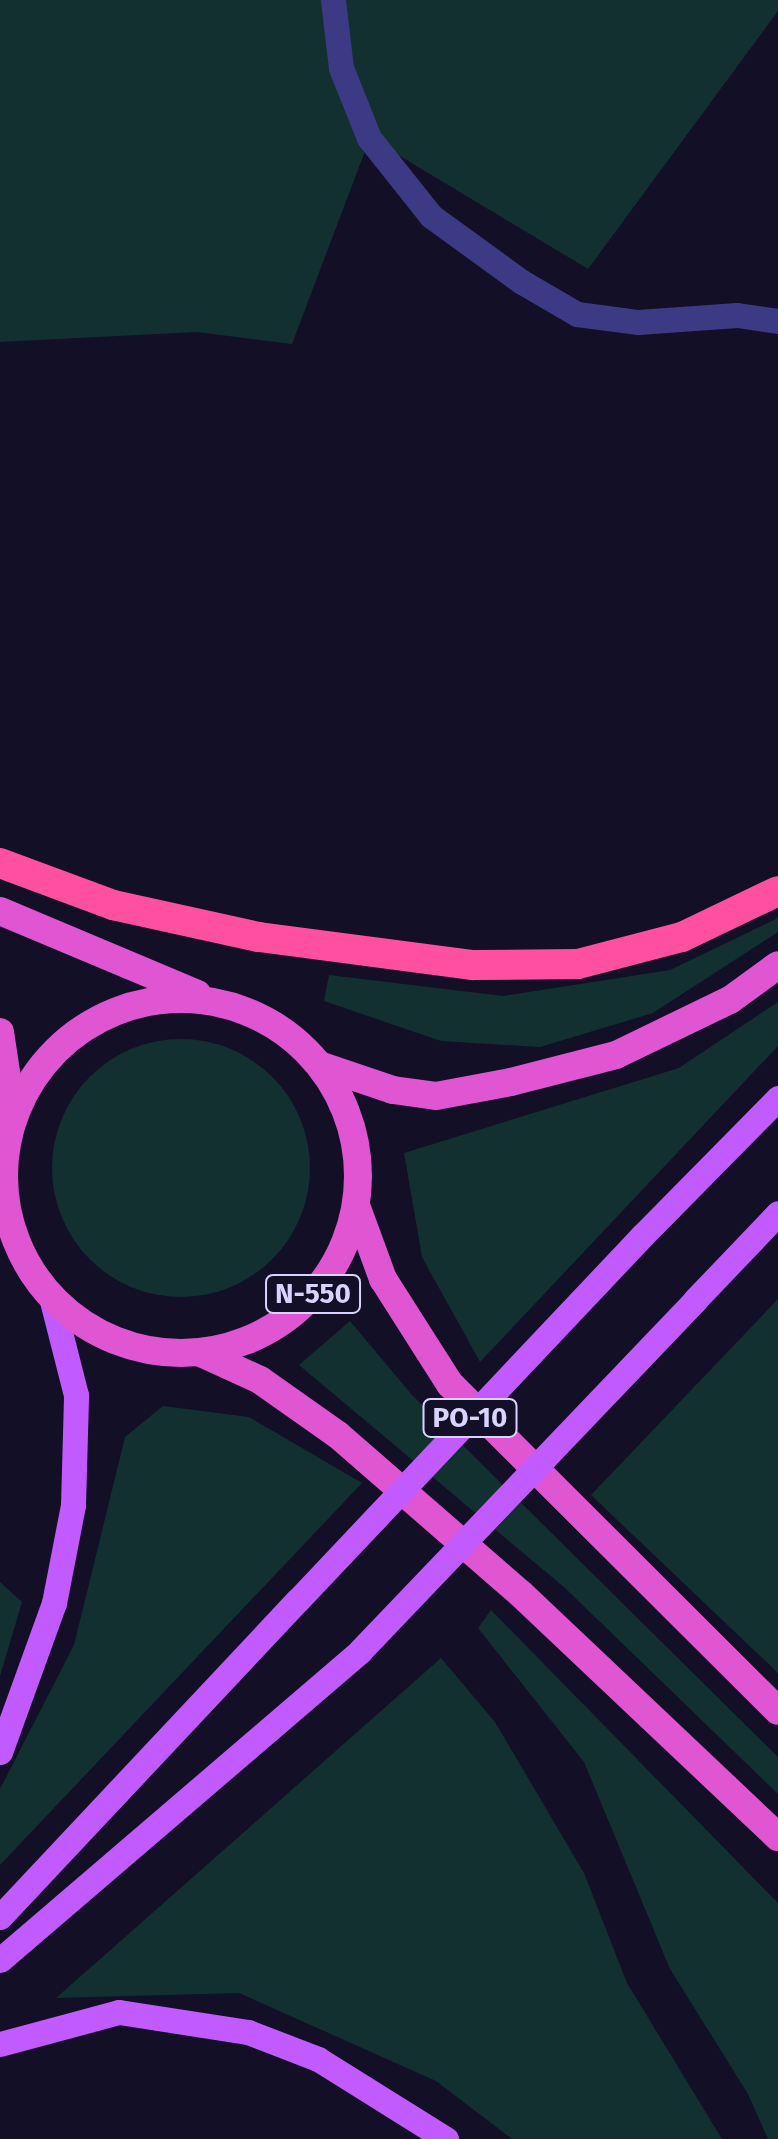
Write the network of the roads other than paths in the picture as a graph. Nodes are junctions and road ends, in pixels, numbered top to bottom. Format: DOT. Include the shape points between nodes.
graph roads {
  1 [pos="333,0"];
  2 [pos="778,321"];
  3 [pos="0,863"];
  4 [pos="778,891"];
  5 [pos="0,911"];
  6 [pos="778,965"];
  7 [pos="212,1000"];
  8 [pos="0,1032"];
  9 [pos="322,1066"];
  10 [pos="778,1098"];
  11 [pos="7,1138"];
  12 [pos="356,1208"];
  13 [pos="778,1213"];
  14 [pos="51,1297"];
  15 [pos="201,1353"];
  16 [pos="778,1711"];
  17 [pos="0,1752"];
  18 [pos="778,1836"];
  19 [pos="0,1917"];
  20 [pos="0,1960"];
  21 [pos="0,2044"];
  22 [pos="446,2139"];
  1 -- 2 [label="street" via="341,68 370,138 430,216 578,314 638,322 738,314"];
  3 -- 4 [label="highway" via="113,905 258,938 472,965 578,964 682,936"];
  5 -- 7 [label="highway, N-550"];
  6 -- 9 [label="highway" via="730,1000 616,1055 511,1082 436,1096 393,1090"];
  7 -- 9 [label="highway, N-550" via="273,1023"];
  7 -- 11 [label="highway, N-550" via="140,1003 107,1014 50,1057"];
  8 -- 11 [label="highway, N-550"];
  9 -- 12 [label="highway, N-550" via="359,1158"];
  10 -- 19 [label="main road, PO-10, bridge"];
  11 -- 14 [label="highway, N-550" via="10,1226"];
  12 -- 15 [label="highway, N-550" via="343,1252 318,1290 285,1320 245,1342"];
  12 -- 16 [label="highway, N-550" via="384,1280 450,1384"];
  13 -- 20 [label="main road, PO-10, bridge" via="360,1651"];
  14 -- 15 [label="highway, N-550" via="119,1343"];
  14 -- 17 [label="main road" via="76,1395 74,1506 54,1603"];
  15 -- 18 [label="highway, N-550" via="260,1380 338,1435 521,1594"];
  21 -- 22 [label="main road" via="119,2012 248,2032 318,2059"];
}
